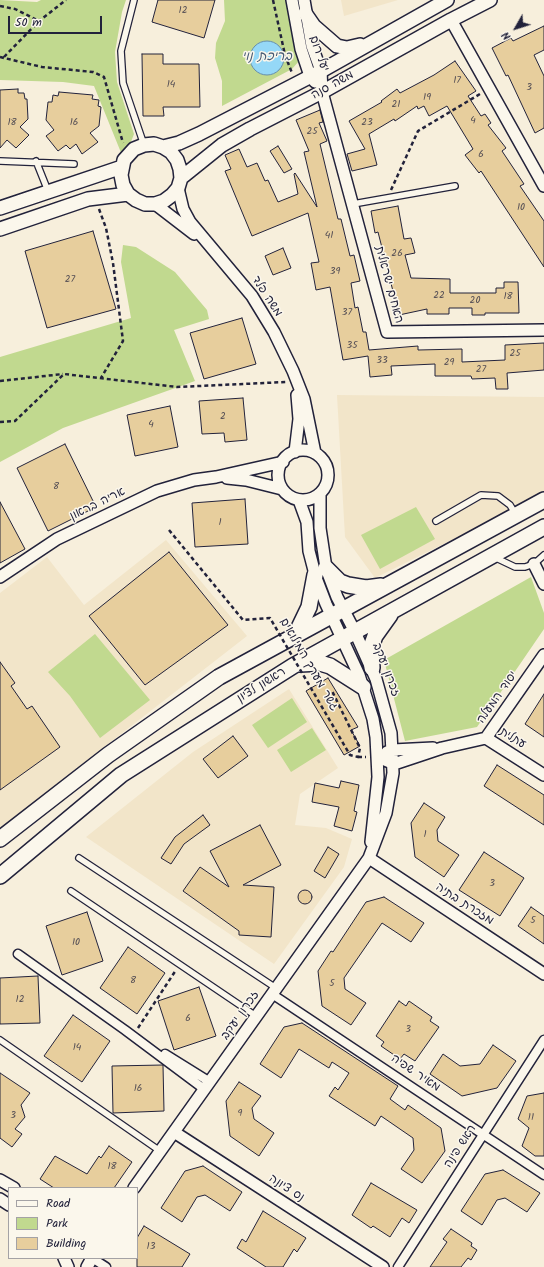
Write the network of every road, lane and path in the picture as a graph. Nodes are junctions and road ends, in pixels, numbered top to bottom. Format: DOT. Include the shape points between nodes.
graph roads {
  1 [pos="66,0"];
  2 [pos="134,0"];
  3 [pos="273,0"];
  4 [pos="292,0"];
  5 [pos="304,0"];
  6 [pos="447,0"];
  7 [pos="490,0"];
  8 [pos="0,6"];
  9 [pos="305,13"];
  10 [pos="450,20"];
  11 [pos="39,22"];
  12 [pos="371,42"];
  13 [pos="2,57"];
  14 [pos="315,73"];
  15 [pos="296,83"];
  16 [pos="489,89"];
  17 [pos="322,92"];
  18 [pos="144,145"];
  19 [pos="163,147"];
  20 [pos="0,161"];
  21 [pos="36,161"];
  22 [pos="124,162"];
  23 [pos="74,164"];
  24 [pos="179,183"];
  25 [pos="455,186"];
  26 [pos="544,186"];
  27 [pos="48,191"];
  28 [pos="128,194"];
  29 [pos="388,197"];
  30 [pos="95,198"];
  31 [pos="155,204"];
  32 [pos="353,204"];
  33 [pos="0,208"];
  34 [pos="0,229"];
  35 [pos="207,244"];
  36 [pos="544,330"];
  37 [pos="64,374"];
  38 [pos="294,376"];
  39 [pos="101,378"];
  40 [pos="0,381"];
  41 [pos="0,422"];
  42 [pos="295,452"];
  43 [pos="315,453"];
  44 [pos="283,462"];
  45 [pos="216,477"];
  46 [pos="282,489"];
  47 [pos="320,494"];
  48 [pos="299,500"];
  49 [pos="544,500"];
  50 [pos="516,515"];
  51 [pos="436,521"];
  52 [pos="544,527"];
  53 [pos="169,530"];
  54 [pos="544,555"];
  55 [pos="492,556"];
  56 [pos="534,564"];
  57 [pos="320,572"];
  58 [pos="0,577"];
  59 [pos="544,584"];
  60 [pos="384,586"];
  61 [pos="395,610"];
  62 [pos="337,612"];
  63 [pos="296,634"];
  64 [pos="349,635"];
  65 [pos="544,655"];
  66 [pos="293,666"];
  67 [pos="372,668"];
  68 [pos="363,687"];
  69 [pos="332,691"];
  70 [pos="486,738"];
  71 [pos="442,748"];
  72 [pos="393,750"];
  73 [pos="378,756"];
  74 [pos="394,764"];
  75 [pos="544,775"];
  76 [pos="0,839"];
  77 [pos="79,858"];
  78 [pos="369,858"];
  79 [pos="0,876"];
  80 [pos="71,891"];
  81 [pos="18,954"];
  82 [pos="180,964"];
  83 [pos="544,974"];
  84 [pos="274,991"];
  85 [pos="256,1016"];
  86 [pos="124,1030"];
  87 [pos="134,1035"];
  88 [pos="0,1040"];
  89 [pos="544,1040"];
  90 [pos="207,1086"];
  91 [pos="174,1132"];
  92 [pos="483,1134"];
  93 [pos="160,1151"];
  94 [pos="544,1175"];
  95 [pos="0,1180"];
  96 [pos="12,1187"];
  97 [pos="135,1187"];
  98 [pos="93,1259"];
  99 [pos="106,1267"];
  100 [pos="383,1267"];
  101 [pos="398,1267"];
  1 -- 11 [label="path"];
  2 -- 18 [label="lane" via="121,51 123,83"];
  3 -- 15 [label="path" via="285,55"];
  4 -- 14 [label="street, יעל רום" via="301,49"];
  5 -- 9 [label="street, יעל רום"];
  6 -- 12 [label="street, משה סנה"];
  7 -- 10 [label="street, משה סנה"];
  8 -- 11 [label="path" via="15,9"];
  9 -- 12 [label="street" via="314,26 337,46 347,48"];
  9 -- 14 [label="street, יעל רום"];
  10 -- 16 [label="street"];
  10 -- 17 [label="street, משה סנה"];
  11 -- 13 [label="path"];
  12 -- 14 [label="street, משה סנה"];
  13 -- 22 [label="path" via="42,67 93,72 104,77"];
  14 -- 15 [label="street, משה סנה"];
  14 -- 17 [label="street, יעל רום"];
  15 -- 19 [label="street, משה סנה" via="199,134"];
  16 -- 26 [label="street"];
  16 -- 29 [label="path" via="418,131"];
  17 -- 24 [label="street, משה סנה" via="222,145"];
  17 -- 32 [label="street, האחים ישראלית"];
  18 -- 19 [label="street" via="154,144"];
  18 -- 22 [label="street" via="134,149"];
  19 -- 24 [label="street" via="177,160 180,169"];
  20 -- 21 [label="lane"];
  21 -- 23 [label="lane"];
  21 -- 27 [label="lane"];
  22 -- 27 [label="street"];
  22 -- 28 [label="street" via="123,185"];
  24 -- 31 [label="street" via="172,195"];
  24 -- 35 [label="street, משה פלד" via="183,209"];
  25 -- 29 [label="lane"];
  27 -- 33 [label="street"];
  28 -- 30 [label="street"];
  28 -- 31 [label="street" via="145,204"];
  29 -- 32 [label="lane"];
  30 -- 34 [label="street" via="64,206"];
  30 -- 39 [label="path" via="106,228 113,263 123,341"];
  31 -- 35 [label="street, משה פלד"];
  32 -- 36 [label="street, האחים ישראלית" via="387,332"];
  35 -- 38 [label="street, משה פלד" via="252,296"];
  37 -- 39 [label="path"];
  37 -- 40 [label="path"];
  37 -- 41 [label="path" via="15,421"];
  38 -- 39 [label="path" via="177,387"];
  38 -- 42 [label="street, משה פלד" via="299,419"];
  38 -- 43 [label="street, משה פלד" via="304,399"];
  42 -- 43 [label="street"];
  42 -- 44 [label="street"];
  43 -- 47 [label="street" via="321,458 328,472 325,488"];
  44 -- 45 [label="street, אריה בראון"];
  44 -- 46 [label="street" via="278,475"];
  45 -- 46 [label="street, אריה בראון" via="246,480"];
  45 -- 58 [label="street, אריה בראון" via="176,484 150,494 57,539"];
  46 -- 48 [label="street"];
  47 -- 48 [label="street"];
  47 -- 57 [label="street, זכרון יעקב"];
  48 -- 57 [label="street, זכרון יעקב" via="307,522 309,551"];
  49 -- 50 [label="main road"];
  50 -- 51 [label="lane" via="510,505 498,496 481,495"];
  50 -- 60 [label="main road"];
  52 -- 55 [label="main road, ראשון לציון"];
  53 -- 69 [label="path, גשר מערך המילואים, bridge" via="242,620 270,618 350,755 358,757 360,748"];
  54 -- 56 [label="lane"];
  55 -- 56 [label="lane" via="515,567"];
  55 -- 61 [label="main road, ראשון לציון"];
  56 -- 59 [label="street"];
  57 -- 60 [label="main road" via="348,585 366,588"];
  57 -- 62 [label="street, זכרון יעקב"];
  57 -- 63 [label="main road" via="309,607"];
  60 -- 62 [label="main road"];
  61 -- 64 [label="main road, ראשון לציון"];
  61 -- 67 [label="main road" via="382,624 374,639 370,657"];
  62 -- 63 [label="main road"];
  62 -- 64 [label="street, זכרון יעקב"];
  63 -- 76 [label="main road" via="219,677 108,754"];
  64 -- 66 [label="main road, ראשון לציון"];
  64 -- 67 [label="street, זכרון יעקב"];
  64 -- 68 [label="street, זכרון יעקב"];
  65 -- 70 [label="street, יסוד המעלה"];
  66 -- 68 [label="main road" via="320,663 343,673"];
  66 -- 79 [label="main road, ראשון לציון" via="121,775"];
  67 -- 72 [label="street, זכרון יעקב" via="385,707"];
  68 -- 73 [label="street, זכרון יעקב" via="373,719"];
  70 -- 71 [label="street, יסוד המעלה"];
  70 -- 75 [label="street, עתלית"];
  71 -- 72 [label="street, יסוד המעלה"];
  71 -- 74 [label="street, יסוד המעלה"];
  72 -- 73 [label="street, יסוד המעלה"];
  72 -- 74 [label="street, זכרון יעקב"];
  73 -- 74 [label="street"];
  73 -- 78 [label="street, זכרון יעקב" via="376,807"];
  74 -- 78 [label="street, זכרון יעקב" via="386,813"];
  77 -- 84 [label="lane"];
  78 -- 83 [label="street, מזכרת בתיה"];
  78 -- 84 [label="street, זכרון יעקב"];
  80 -- 82 [label="lane"];
  81 -- 86 [label="street"];
  82 -- 85 [label="lane"];
  82 -- 87 [label="path"];
  84 -- 85 [label="street, זכרון יעקב"];
  84 -- 92 [label="street, מאיר שפיה"];
  85 -- 90 [label="street, זכרון יעקב"];
  86 -- 87 [label="street"];
  86 -- 90 [label="street"];
  87 -- 90 [label="street"];
  88 -- 93 [label="lane"];
  89 -- 92 [label="street, ראש פינה"];
  90 -- 91 [label="street, זכרון יעקב"];
  91 -- 93 [label="street, זכרון יעקב"];
  91 -- 100 [label="street, נס ציונה"];
  92 -- 94 [label="street, מאיר שפיה"];
  92 -- 101 [label="street, ראש פינה"];
  93 -- 97 [label="street, זכרון יעקב"];
  95 -- 96 [label="street"];
  98 -- 99 [label="street"];
}
